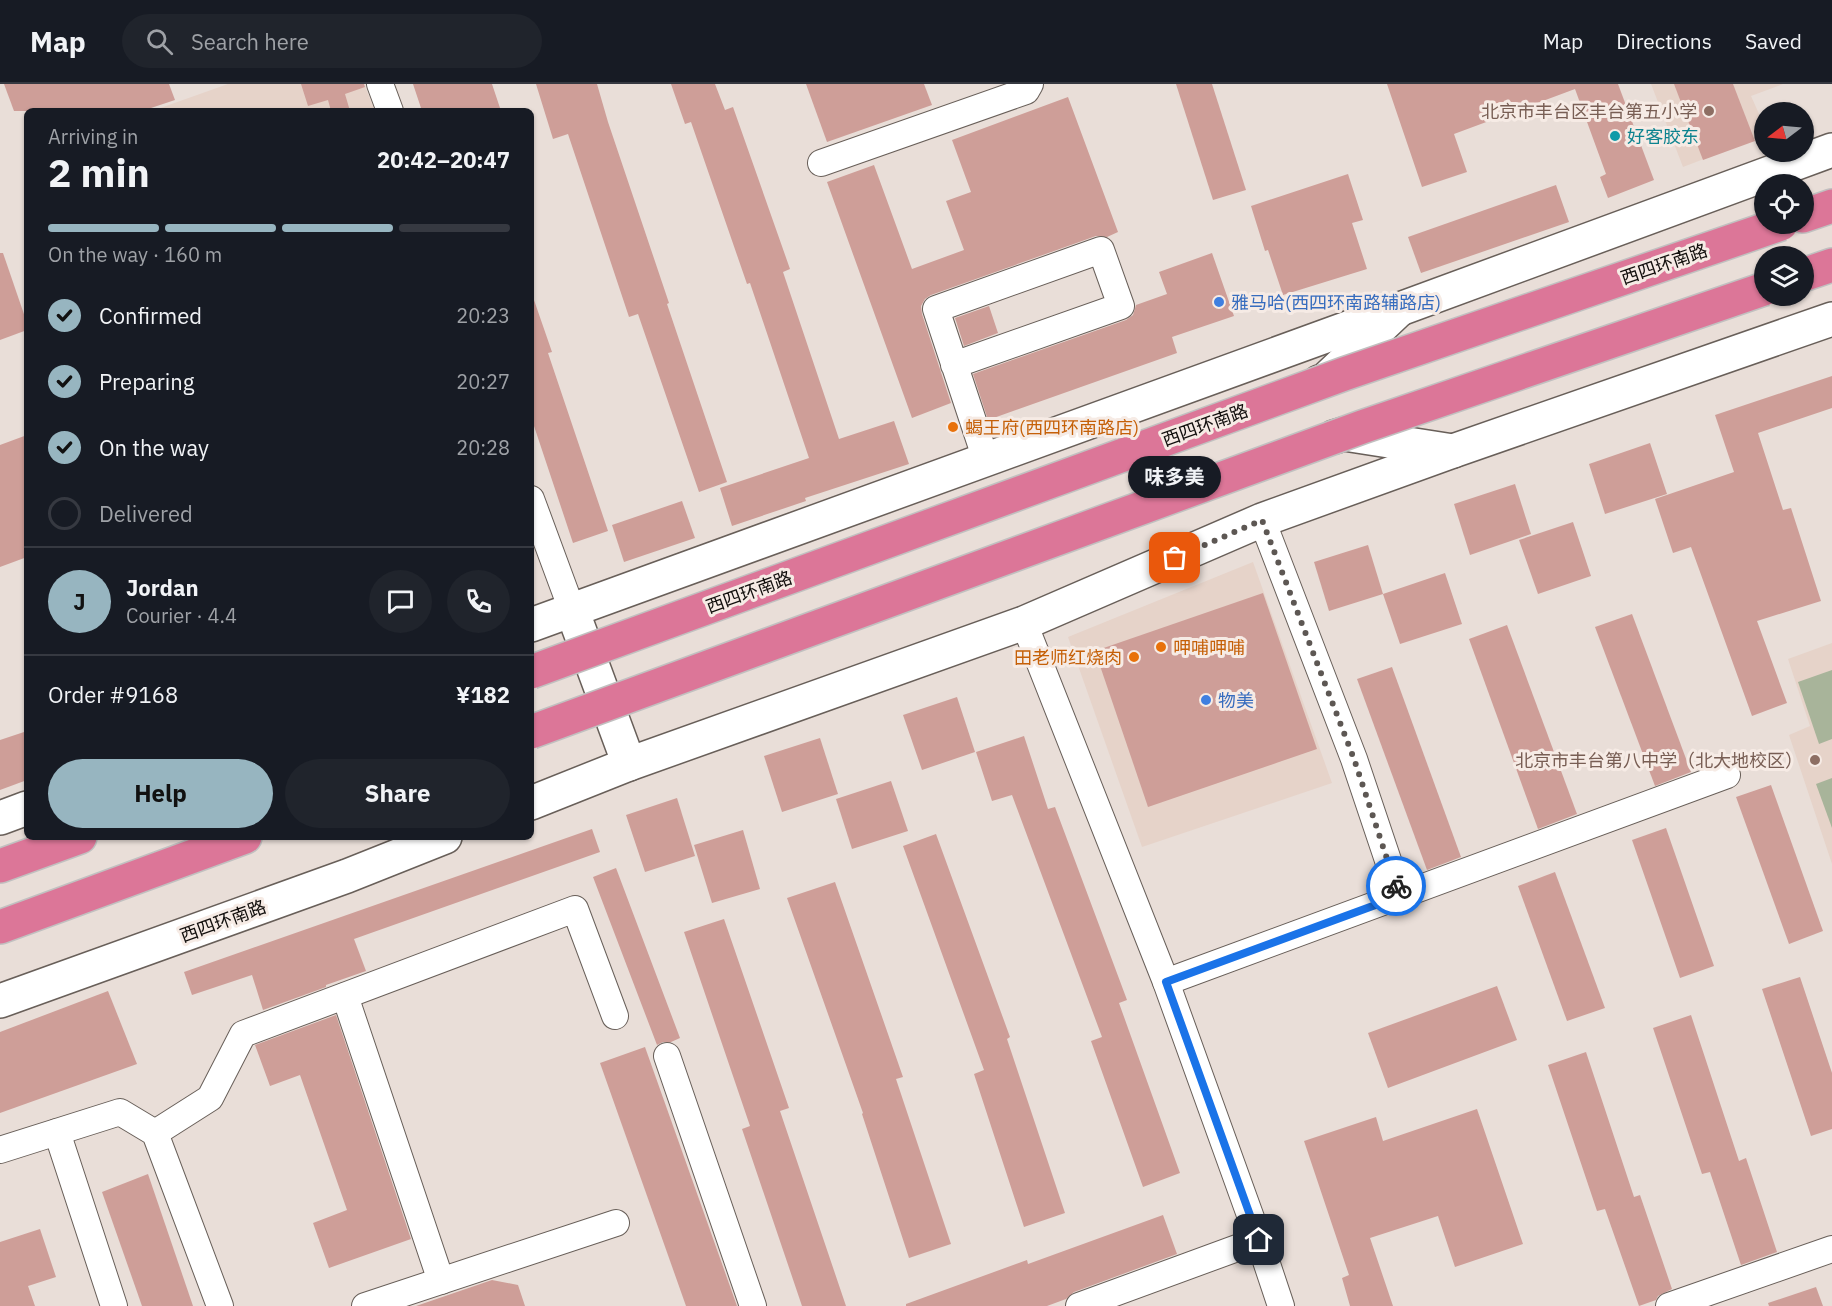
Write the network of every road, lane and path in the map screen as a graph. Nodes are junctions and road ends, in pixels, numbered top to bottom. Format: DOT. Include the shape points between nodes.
graph roads {
  1 [pos="380,84"];
  2 [pos="1030,84"];
  3 [pos="389,108"];
  4 [pos="1832,150"];
  5 [pos="821,163"];
  6 [pos="1832,206"];
  7 [pos="1814,212"];
  8 [pos="1754,233"];
  9 [pos="1832,266"];
  10 [pos="1814,272"];
  11 [pos="1754,292"];
  12 [pos="1400,309"];
  13 [pos="1832,319"];
  14 [pos="954,365"];
  15 [pos="1453,451"];
  16 [pos="986,460"];
  17 [pos="534,507"];
  18 [pos="1262,520"];
  19 [pos="572,610"];
  20 [pos="1024,623"];
  21 [pos="534,624"];
  22 [pos="586,651"];
  23 [pos="534,671"];
  24 [pos="534,671"];
  25 [pos="606,705"];
  26 [pos="534,731"];
  27 [pos="534,731"];
  28 [pos="629,764"];
  29 [pos="1727,775"];
  30 [pos="534,802"];
  31 [pos="24,809"];
  32 [pos="0,818"];
  33 [pos="72,840"];
  34 [pos="236,840"];
  35 [pos="437,840"];
  36 [pos="0,866"];
  37 [pos="1400,896"];
  38 [pos="0,927"];
  39 [pos="1166,982"];
  40 [pos="345,996"];
  41 [pos="0,1001"];
  42 [pos="615,1016"];
  43 [pos="668,1056"];
  44 [pos="57,1132"];
  45 [pos="155,1133"];
  46 [pos="0,1150"];
  47 [pos="616,1222"];
  48 [pos="1259,1240"];
  49 [pos="1832,1249"];
  50 [pos="441,1281"];
  51 [pos="114,1306"];
  52 [pos="220,1306"];
  53 [pos="365,1306"];
  54 [pos="753,1306"];
  55 [pos="1079,1306"];
  56 [pos="1281,1306"];
  57 [pos="1669,1306"];
  1 -- 3 [label="street"];
  2 -- 5 [label="street" via="1026,91"];
  4 -- 12 [label="street, 西四环南路"];
  6 -- 7 [label="highway"];
  8 -- 23 [label="highway, 西四环南路, bridge" via="1344,374"];
  9 -- 10 [label="highway"];
  11 -- 26 [label="highway, bridge" via="1362,427"];
  12 -- 16 [label="street, 西四环南路"];
  12 -- 22 [label="street, 西四环南路" via="1325,380"];
  13 -- 15 [label="street"];
  14 -- 14 [label="street" via="936,309 1101,250 1121,306"];
  14 -- 16 [label="street"];
  15 -- 18 [label="street"];
  15 -- 25 [label="street" via="1344,434"];
  16 -- 19 [label="street, 西四环南路"];
  17 -- 19 [label="street"];
  18 -- 20 [label="street"];
  18 -- 37 [label="street" via="1354,759"];
  19 -- 21 [label="street, 西四环南路"];
  19 -- 22 [label="street"];
  20 -- 28 [label="street"];
  20 -- 39 [label="street"];
  22 -- 24 [label="street, 西四环南路"];
  22 -- 25 [label="street"];
  25 -- 27 [label="street"];
  25 -- 28 [label="street"];
  28 -- 30 [label="street"];
  29 -- 37 [label="street"];
  31 -- 32 [label="street"];
  33 -- 36 [label="highway"];
  34 -- 38 [label="highway"];
  35 -- 41 [label="street, 西四环南路"];
  37 -- 39 [label="street"];
  39 -- 48 [label="street"];
  40 -- 42 [label="street" via="574,909"];
  40 -- 45 [label="street" via="243,1034 210,1098"];
  40 -- 50 [label="street"];
  43 -- 54 [label="street"];
  44 -- 45 [label="street" via="120,1112"];
  44 -- 46 [label="street"];
  44 -- 51 [label="street"];
  45 -- 52 [label="street"];
  47 -- 50 [label="street"];
  48 -- 55 [label="street"];
  48 -- 56 [label="street"];
  49 -- 57 [label="street"];
  50 -- 53 [label="street"];
}
